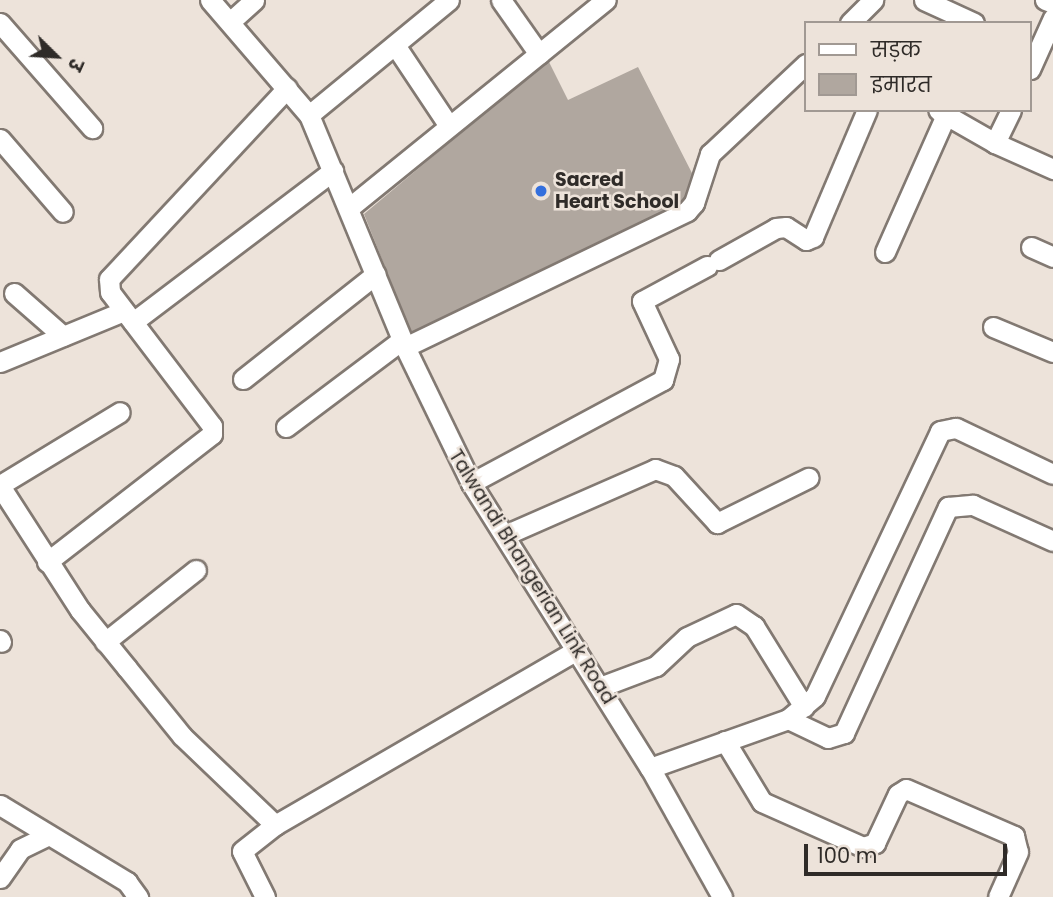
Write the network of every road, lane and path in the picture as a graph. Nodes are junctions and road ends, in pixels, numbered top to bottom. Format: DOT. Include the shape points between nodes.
graph roads {
  1 [pos="210,0"];
  2 [pos="254,0"];
  3 [pos="449,0"];
  4 [pos="501,0"];
  5 [pos="606,0"];
  6 [pos="873,0"];
  7 [pos="925,0"];
  8 [pos="1045,0"];
  9 [pos="1053,3"];
  10 [pos="1053,18"];
  11 [pos="231,21"];
  12 [pos="852,21"];
  13 [pos="970,21"];
  14 [pos="0,23"];
  15 [pos="395,45"];
  16 [pos="540,54"];
  17 [pos="1038,57"];
  18 [pos="804,66"];
  19 [pos="286,88"];
  20 [pos="866,112"];
  21 [pos="1010,112"];
  22 [pos="942,113"];
  23 [pos="309,115"];
  24 [pos="449,126"];
  25 [pos="92,128"];
  26 [pos="0,139"];
  27 [pos="995,143"];
  28 [pos="1053,169"];
  29 [pos="332,171"];
  30 [pos="350,207"];
  31 [pos="62,212"];
  32 [pos="1031,247"];
  33 [pos="885,252"];
  34 [pos="1053,257"];
  35 [pos="376,274"];
  36 [pos="14,293"];
  37 [pos="129,317"];
  38 [pos="993,327"];
  39 [pos="63,336"];
  40 [pos="404,343"];
  41 [pos="1053,352"];
  42 [pos="0,362"];
  43 [pos="243,379"];
  44 [pos="120,412"];
  45 [pos="286,427"];
  46 [pos="1053,474"];
  47 [pos="807,478"];
  48 [pos="471,483"];
  49 [pos="0,485"];
  50 [pos="505,535"];
  51 [pos="1053,541"];
  52 [pos="47,562"];
  53 [pos="196,570"];
  54 [pos="105,642"];
  55 [pos="577,650"];
  56 [pos="600,687"];
  57 [pos="804,707"];
  58 [pos="788,719"];
  59 [pos="725,741"];
  60 [pos="650,768"];
  61 [pos="0,805"];
  62 [pos="275,825"];
  63 [pos="49,835"];
  64 [pos="0,878"];
  65 [pos="138,897"];
  66 [pos="265,897"];
  67 [pos="722,897"];
  68 [pos="998,897"];
  1 -- 11 [label="street, Talwandi Bhangerian Link Road"];
  2 -- 11 [label="street"];
  3 -- 15 [label="street"];
  4 -- 16 [label="street"];
  5 -- 16 [label="street"];
  6 -- 12 [label="street"];
  7 -- 13 [label="street"];
  8 -- 9 [label="street"];
  10 -- 17 [label="street"];
  11 -- 19 [label="street, Talwandi Bhangerian Link Road"];
  14 -- 25 [label="street"];
  15 -- 23 [label="street"];
  15 -- 24 [label="street"];
  16 -- 24 [label="street"];
  18 -- 40 [label="street" via="710,154 687,211"];
  19 -- 23 [label="street, Talwandi Bhangerian Link Road"];
  19 -- 37 [label="street" via="111,273 109,288"];
  20 -- 48 [label="street" via="813,237 806,240 782,226 642,301 669,359 663,380"];
  21 -- 27 [label="street"];
  22 -- 27 [label="street"];
  22 -- 33 [label="street"];
  23 -- 29 [label="street, Talwandi Bhangerian Link Road"];
  24 -- 30 [label="street"];
  26 -- 31 [label="street"];
  27 -- 28 [label="street"];
  29 -- 30 [label="street, Talwandi Bhangerian Link Road"];
  29 -- 37 [label="street"];
  30 -- 35 [label="street, Talwandi Bhangerian Link Road"];
  32 -- 34 [label="street"];
  35 -- 40 [label="street, Talwandi Bhangerian Link Road"];
  35 -- 43 [label="street"];
  36 -- 39 [label="street"];
  37 -- 39 [label="street"];
  37 -- 52 [label="street" via="212,426 212,434"];
  38 -- 41 [label="street"];
  39 -- 42 [label="street"];
  40 -- 45 [label="street"];
  40 -- 48 [label="street, Talwandi Bhangerian Link Road"];
  44 -- 49 [label="street"];
  46 -- 57 [label="street" via="956,428 940,431 825,680"];
  47 -- 50 [label="street" via="717,523 674,476 655,470"];
  48 -- 50 [label="street, Talwandi Bhangerian Link Road"];
  49 -- 52 [label="street"];
  50 -- 55 [label="street, Talwandi Bhangerian Link Road"];
  51 -- 58 [label="street" via="973,505 948,507 844,733 828,738"];
  52 -- 54 [label="street"];
  53 -- 54 [label="street"];
  54 -- 62 [label="street" via="183,736"];
  55 -- 56 [label="street, Talwandi Bhangerian Link Road"];
  55 -- 62 [label="street"];
  56 -- 57 [label="street" via="656,666 687,638 736,614 754,626"];
  56 -- 60 [label="street, Talwandi Bhangerian Link Road"];
  57 -- 58 [label="street"];
  58 -- 59 [label="street"];
  59 -- 60 [label="street"];
  59 -- 68 [label="street" via="762,802 863,847 875,843 898,794 906,789 1014,836 1018,852"];
  60 -- 67 [label="street, Talwandi Bhangerian Link Road"];
  61 -- 63 [label="street"];
  62 -- 66 [label="street" via="242,851"];
  63 -- 64 [label="street" via="20,849"];
  63 -- 65 [label="street" via="127,882"];
}
